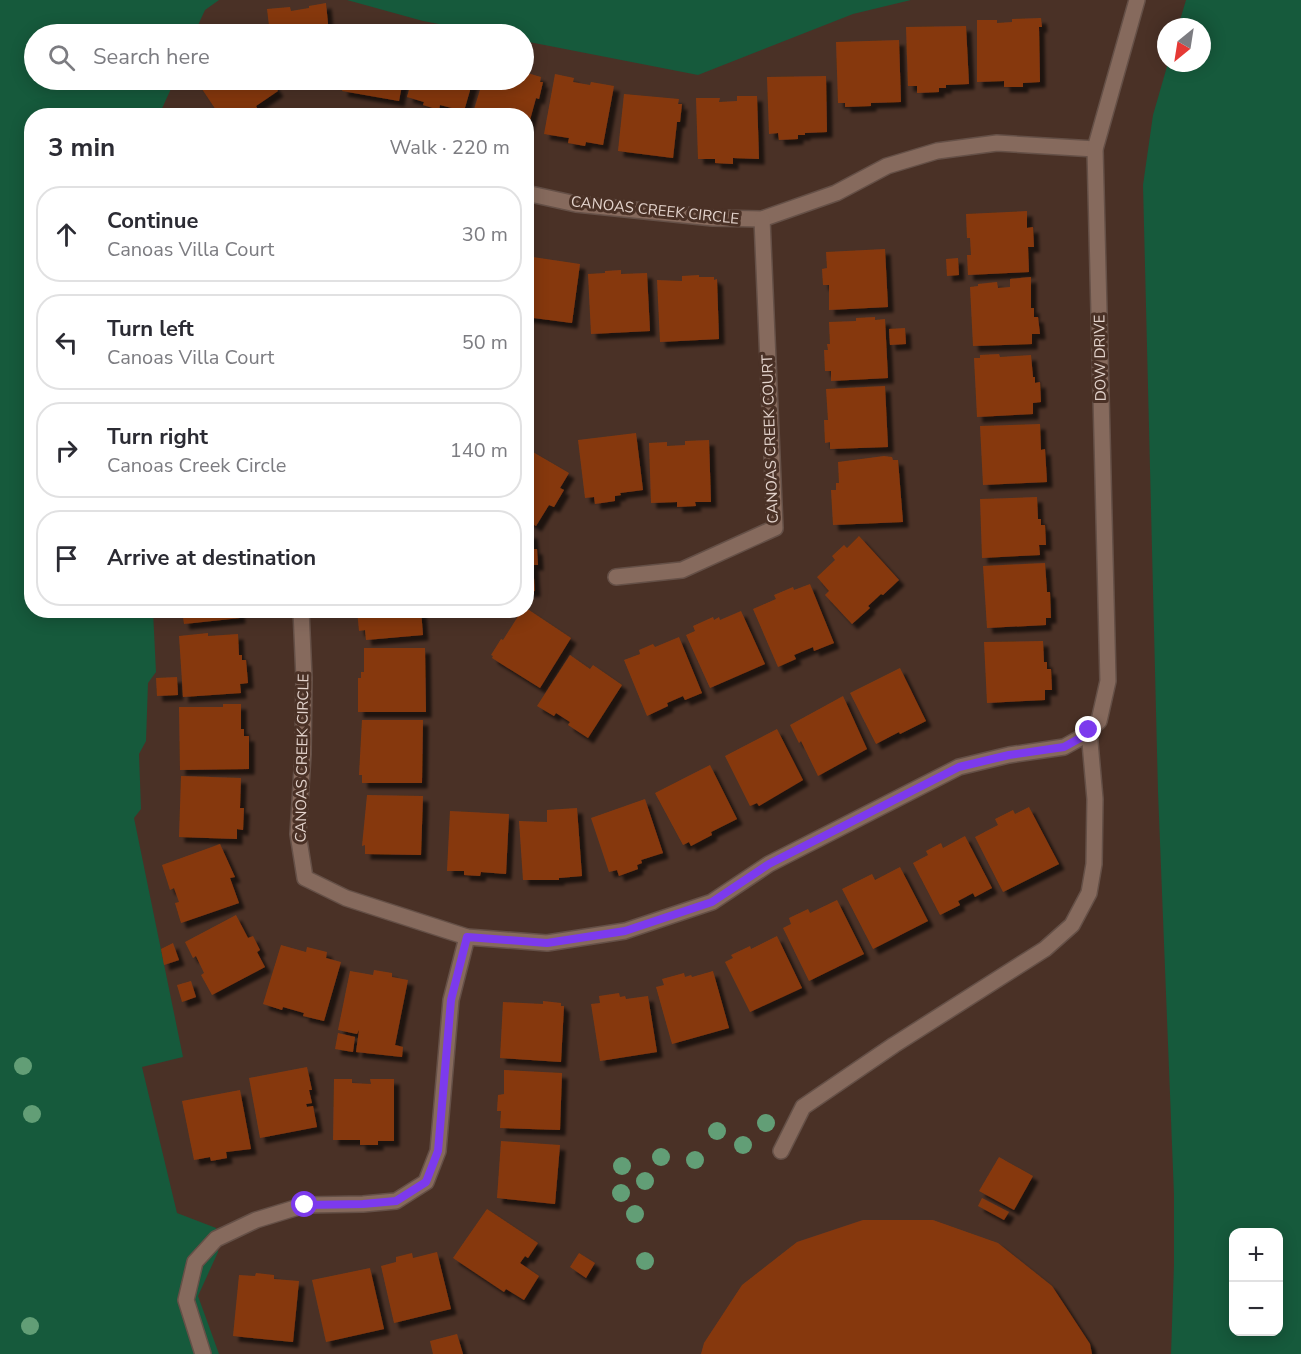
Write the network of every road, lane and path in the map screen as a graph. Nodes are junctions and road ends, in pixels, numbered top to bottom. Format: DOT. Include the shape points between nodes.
graph roads {
  1 [pos="1137,0"];
  2 [pos="1095,149"];
  3 [pos="534,195"];
  4 [pos="762,219"];
  5 [pos="616,577"];
  6 [pos="301,618"];
  7 [pos="1094,726"];
  8 [pos="467,937"];
  9 [pos="781,1152"];
  10 [pos="203,1354"];
  1 -- 2 [label="street, DOW DRIVE"];
  2 -- 4 [label="street, CANOAS CREEK CIRCLE" via="997,143 937,151 887,166 836,193"];
  2 -- 7 [label="street, DOW DRIVE" via="1108,681"];
  3 -- 4 [label="street, CANOAS CREEK CIRCLE" via="576,204"];
  4 -- 5 [label="street, CANOAS CREEK COURT" via="775,528 682,570"];
  6 -- 8 [label="street, CANOAS CREEK CIRCLE" via="303,743 298,834 305,878 346,898"];
  7 -- 8 [label="street, CANOAS CREEK CIRCLE" via="1064,747 959,767 769,864 712,902 625,931 547,943"];
  7 -- 9 [label="street, DOW DRIVE" via="1094,864 1089,893 1072,925 1045,949 803,1107"];
  8 -- 10 [label="street" via="451,1000 438,1151 426,1182 396,1201 305,1205 256,1220 216,1239 195,1262 186,1300"];
}
